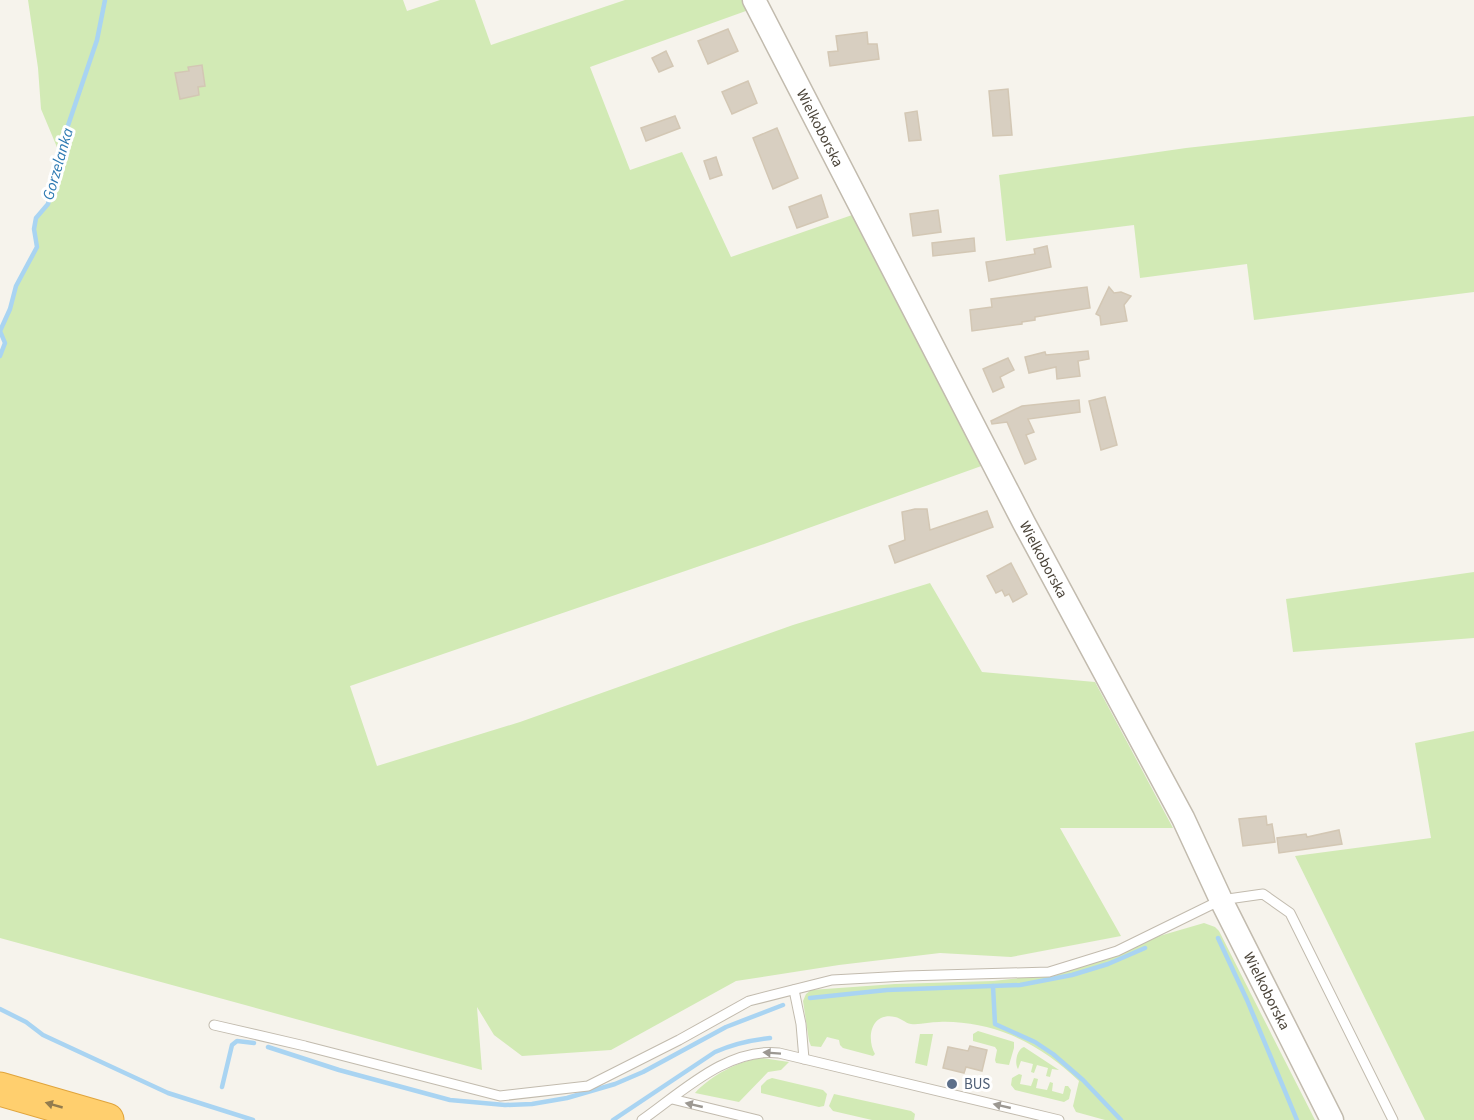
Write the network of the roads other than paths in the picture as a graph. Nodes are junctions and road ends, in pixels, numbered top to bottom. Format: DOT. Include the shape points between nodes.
graph roads {
  1 [pos="754,0"];
  2 [pos="1221,900"];
  3 [pos="794,990"];
  4 [pos="214,1025"];
  5 [pos="804,1059"];
  6 [pos="0,1089"];
  7 [pos="672,1099"];
  8 [pos="107,1120"];
  9 [pos="642,1120"];
  10 [pos="758,1120"];
  11 [pos="1059,1120"];
  12 [pos="1332,1120"];
  13 [pos="1394,1120"];
  1 -- 2 [label="street, Wielkoborska" via="1024,523 1183,818"];
  2 -- 3 [label="lane" via="1117,951 1049,972 832,980"];
  2 -- 12 [label="street, Wielkoborska"];
  2 -- 13 [label="lane" via="1263,894 1290,913"];
  3 -- 4 [label="lane" via="749,1001 588,1086 500,1096"];
  3 -- 5 [label="lane"];
  5 -- 7 [label="lane, one-way" via="766,1051 736,1057"];
  11 -- 5 [label="lane, one-way"];
  8 -- 6 [label="highway, one-way"];
  7 -- 9 [label="lane"];
  10 -- 7 [label="lane, one-way"];
}
